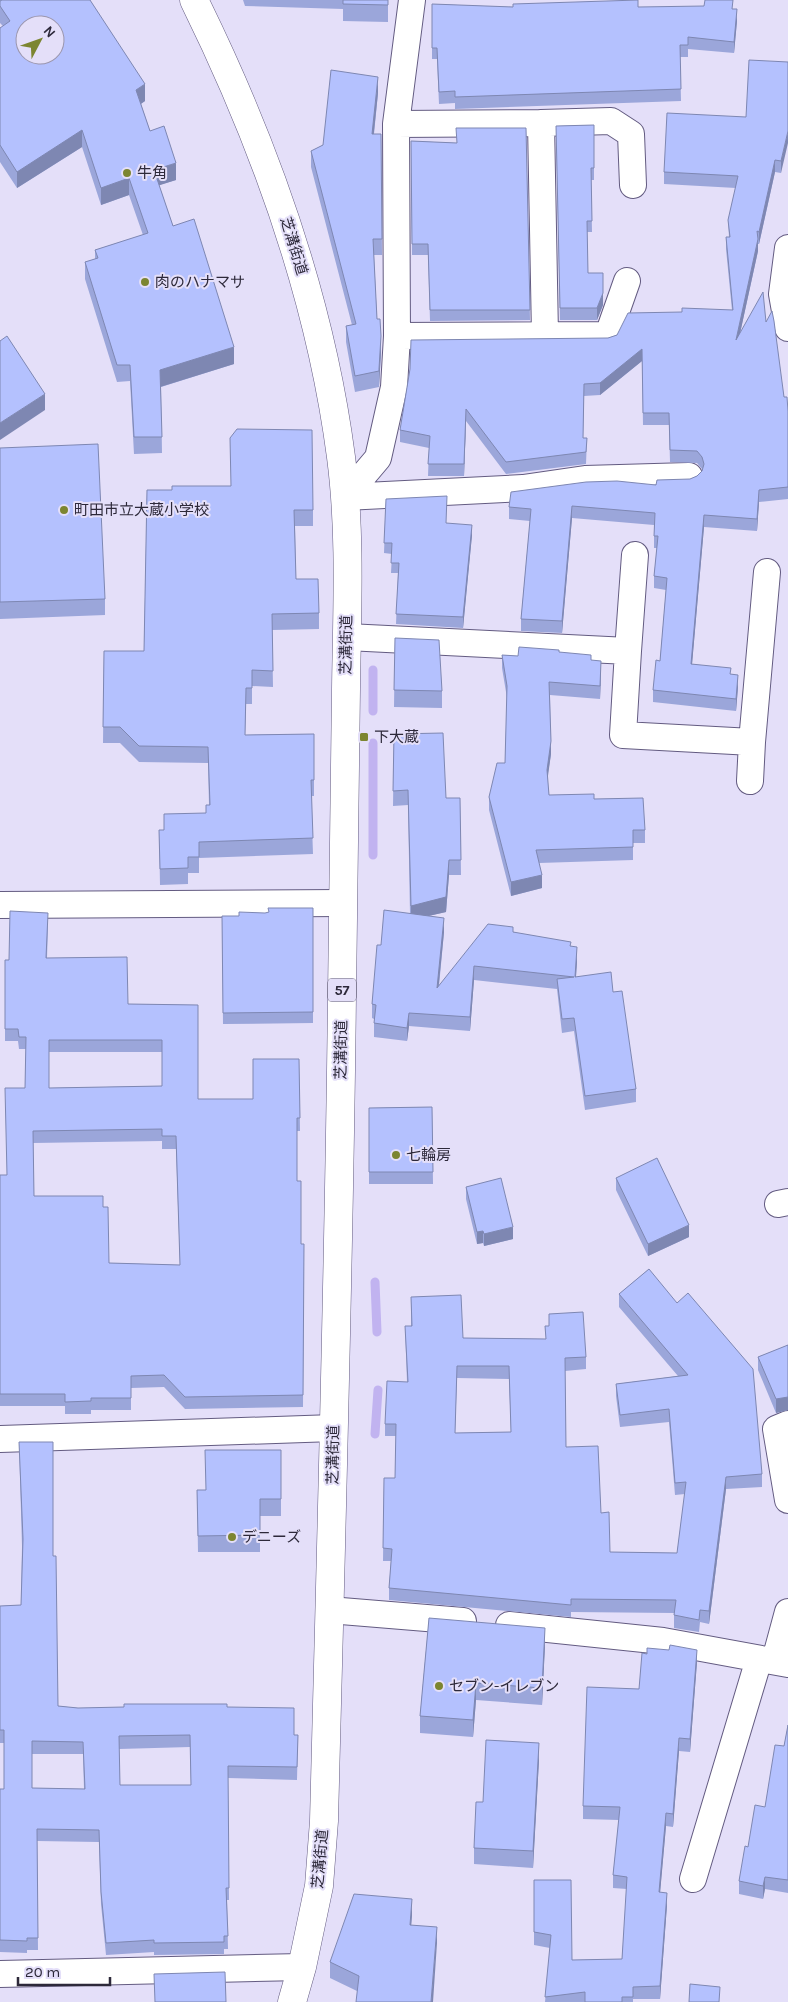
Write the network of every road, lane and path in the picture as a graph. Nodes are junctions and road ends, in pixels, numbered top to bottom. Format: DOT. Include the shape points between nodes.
graph roads {
  1 [pos="194,0"];
  2 [pos="412,0"];
  3 [pos="541,123"];
  4 [pos="396,124"];
  5 [pos="633,185"];
  6 [pos="788,248"];
  7 [pos="627,282"];
  8 [pos="788,328"];
  9 [pos="544,334"];
  10 [pos="397,336"];
  11 [pos="689,476"];
  12 [pos="345,497"];
  13 [pos="635,555"];
  14 [pos="767,572"];
  15 [pos="347,637"];
  16 [pos="628,650"];
  17 [pos="752,742"];
  18 [pos="750,781"];
  19 [pos="343,903"];
  20 [pos="0,905"];
  21 [pos="788,1424"];
  22 [pos="334,1428"];
  23 [pos="0,1440"];
  24 [pos="788,1500"];
  25 [pos="329,1610"];
  26 [pos="788,1612"];
  27 [pos="774,1661"];
  28 [pos="693,1879"];
  29 [pos="302,1967"];
  30 [pos="0,1974"];
  31 [pos="292,2002"];
  1 -- 12 [label="main road, 芝溝街道 / 57" via="254,128 299,261 319,332 341,455"];
  2 -- 4 [label="street"];
  3 -- 4 [label="street"];
  3 -- 5 [label="street" via="611,121 631,134"];
  3 -- 9 [label="street"];
  4 -- 10 [label="street"];
  6 -- 8 [label="street" via="782,294"];
  7 -- 9 [label="street" via="608,335"];
  9 -- 10 [label="street"];
  10 -- 12 [label="street" via="394,387 378,458"];
  11 -- 12 [label="street" via="585,478 523,488"];
  12 -- 15 [label="main road, 芝溝街道 / 57"];
  13 -- 16 [label="street"];
  14 -- 17 [label="street"];
  15 -- 16 [label="street"];
  15 -- 19 [label="main road, 芝溝街道 / 57"];
  16 -- 17 [label="street" via="623,735"];
  17 -- 18 [label="street"];
  19 -- 20 [label="street"];
  19 -- 22 [label="main road, 芝溝街道 / 57"];
  21 -- 24 [label="street" via="776,1429"];
  22 -- 23 [label="street"];
  22 -- 25 [label="main road, 芝溝街道 / 57"];
  25 -- 27 [label="street" via="663,1641"];
  25 -- 29 [label="main road, 芝溝街道 / 57" via="324,1820 319,1886"];
  26 -- 27 [label="street"];
  27 -- 28 [label="street"];
  29 -- 30 [label="street"];
  29 -- 31 [label="main road, 芝溝街道 / 57"];
}
